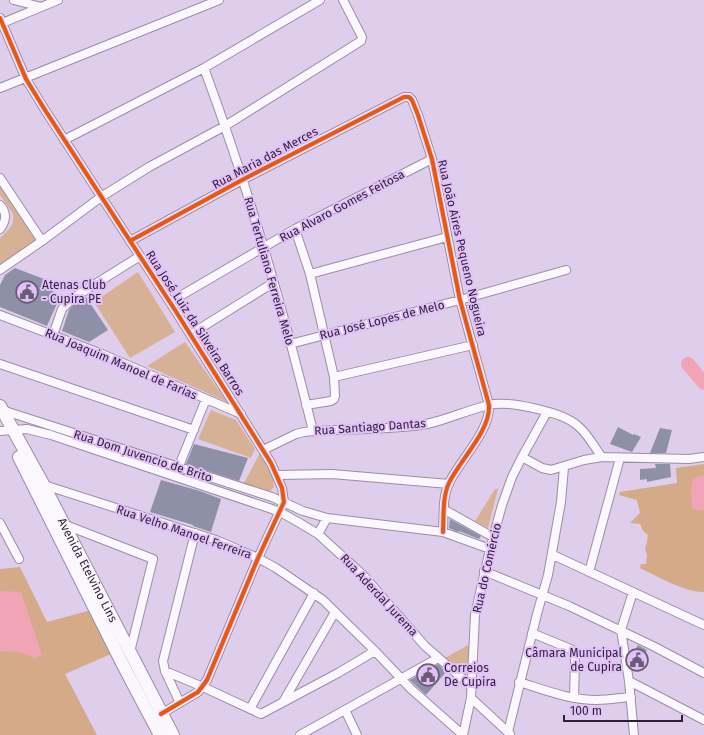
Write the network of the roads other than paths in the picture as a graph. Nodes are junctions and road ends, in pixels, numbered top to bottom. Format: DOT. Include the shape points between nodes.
graph roads {
  1 [pos="14,0"];
  2 [pos="58,0"];
  3 [pos="219,0"];
  4 [pos="320,0"];
  5 [pos="344,0"];
  6 [pos="46,3"];
  7 [pos="1,22"];
  8 [pos="204,68"];
  9 [pos="26,79"];
  10 [pos="0,88"];
  11 [pos="409,97"];
  12 [pos="225,126"];
  13 [pos="64,140"];
  14 [pos="432,159"];
  15 [pos="0,178"];
  16 [pos="242,180"];
  17 [pos="101,197"];
  18 [pos="0,205"];
  19 [pos="0,229"];
  20 [pos="295,229"];
  21 [pos="447,237"];
  22 [pos="42,241"];
  23 [pos="130,241"];
  24 [pos="264,248"];
  25 [pos="140,256"];
  26 [pos="0,270"];
  27 [pos="566,270"];
  28 [pos="310,274"];
  29 [pos="273,283"];
  30 [pos="460,300"];
  31 [pos="170,302"];
  32 [pos="0,315"];
  33 [pos="191,334"];
  34 [pos="324,334"];
  35 [pos="53,335"];
  36 [pos="290,344"];
  37 [pos="473,345"];
  38 [pos="0,364"];
  39 [pos="334,378"];
  40 [pos="206,399"];
  41 [pos="306,405"];
  42 [pos="489,405"];
  43 [pos="547,412"];
  44 [pos="241,414"];
  45 [pos="3,421"];
  46 [pos="194,430"];
  47 [pos="313,432"];
  48 [pos="263,450"];
  49 [pos="522,457"];
  50 [pos="602,457"];
  51 [pos="704,457"];
  52 [pos="620,458"];
  53 [pos="179,467"];
  54 [pos="564,467"];
  55 [pos="278,475"];
  56 [pos="175,477"];
  57 [pos="449,484"];
  58 [pos="38,485"];
  59 [pos="284,502"];
  60 [pos="444,510"];
  61 [pos="280,512"];
  62 [pos="327,518"];
  63 [pos="0,523"];
  64 [pos="63,524"];
  65 [pos="443,532"];
  66 [pos="195,533"];
  67 [pos="318,534"];
  68 [pos="493,537"];
  69 [pos="490,549"];
  70 [pos="553,555"];
  71 [pos="258,558"];
  72 [pos="19,559"];
  73 [pos="484,571"];
  74 [pos="589,572"];
  75 [pos="633,592"];
  76 [pos="314,593"];
  77 [pos="543,596"];
  78 [pos="335,612"];
  79 [pos="106,619"];
  80 [pos="704,625"];
  81 [pos="621,630"];
  82 [pos="532,633"];
  83 [pos="375,651"];
  84 [pos="130,652"];
  85 [pos="438,658"];
  86 [pos="165,671"];
  87 [pos="704,673"];
  88 [pos="400,679"];
  89 [pos="629,681"];
  90 [pos="519,682"];
  91 [pos="203,686"];
  92 [pos="472,687"];
  93 [pos="630,697"];
  94 [pos="471,698"];
  95 [pos="574,698"];
  96 [pos="180,703"];
  97 [pos="283,703"];
  98 [pos="250,709"];
  99 [pos="345,710"];
  100 [pos="161,714"];
  101 [pos="704,720"];
  102 [pos="509,733"];
  103 [pos="168,735"];
  104 [pos="300,735"];
  105 [pos="357,735"];
  106 [pos="463,735"];
  107 [pos="634,735"];
  1 -- 6 [label="street"];
  2 -- 6 [label="street"];
  3 -- 9 [label="street"];
  4 -- 8 [label="street"];
  5 -- 12 [label="street" via="362,38 361,41"];
  6 -- 7 [label="street"];
  7 -- 9 [label="street, Rua José Luiz da Silveira Barros"];
  8 -- 12 [label="street, Rua Tertuliano Ferreira Melo"];
  8 -- 13 [label="street"];
  9 -- 10 [label="street"];
  9 -- 13 [label="street, Rua José Luiz da Silveira Barros"];
  11 -- 14 [label="street, Rua João Aires Pequeno Nogueira" via="418,115"];
  11 -- 16 [label="street, Rua Maria das Merces" via="404,97"];
  12 -- 16 [label="street, Rua Tertuliano Ferreira Melo"];
  12 -- 17 [label="street" via="156,163"];
  13 -- 17 [label="street, Rua José Luiz da Silveira Barros"];
  14 -- 20 [label="street, Rua Alvaro Gomes Feitosa"];
  14 -- 21 [label="street, Rua João Aires Pequeno Nogueira"];
  15 -- 22 [label="street"];
  16 -- 23 [label="street, Rua Maria das Merces"];
  16 -- 24 [label="street, Rua Tertuliano Ferreira Melo"];
  17 -- 22 [label="street"];
  17 -- 23 [label="street, Rua José Luiz da Silveira Barros"];
  18 -- 19 [label="street" via="6,215"];
  20 -- 24 [label="street, Rua Alvaro Gomes Feitosa"];
  20 -- 28 [label="street"];
  21 -- 28 [label="street"];
  21 -- 30 [label="street, Rua João Aires Pequeno Nogueira"];
  22 -- 26 [label="street"];
  23 -- 25 [label="street, Rua José Luiz da Silveira Barros"];
  24 -- 29 [label="street, Rua Tertuliano Ferreira Melo"];
  24 -- 31 [label="street, Rua Alvaro Gomes Feitosa"];
  25 -- 31 [label="street, Rua José Luiz da Silveira Barros"];
  25 -- 35 [label="street" via="73,298 62,309"];
  27 -- 30 [label="street, Rua José Lopes de Melo"];
  28 -- 34 [label="street"];
  29 -- 33 [label="street"];
  29 -- 36 [label="street, Rua Tertuliano Ferreira Melo"];
  30 -- 34 [label="street, Rua José Lopes de Melo"];
  30 -- 37 [label="street, Rua João Aires Pequeno Nogueira"];
  31 -- 33 [label="street, Rua José Luiz da Silveira Barros"];
  32 -- 35 [label="street, Rua Joaquim Manoel de Farias"];
  33 -- 44 [label="street, Rua José Luiz da Silveira Barros"];
  34 -- 36 [label="street, Rua José Lopes de Melo"];
  34 -- 39 [label="street"];
  35 -- 40 [label="street, Rua Joaquim Manoel de Farias"];
  36 -- 41 [label="street, Rua Tertuliano Ferreira Melo"];
  37 -- 39 [label="street"];
  37 -- 42 [label="street, Rua João Aires Pequeno Nogueira"];
  38 -- 46 [label="street"];
  39 -- 41 [label="street" via="334,399"];
  40 -- 44 [label="street, Rua Joaquim Manoel de Farias"];
  40 -- 46 [label="street"];
  41 -- 47 [label="street, Rua Tertuliano Ferreira Melo"];
  42 -- 43 [label="street, Rua Santiago Dantas" via="507,404"];
  42 -- 47 [label="street, Rua Santiago Dantas" via="418,426"];
  42 -- 57 [label="street" via="490,413 486,424"];
  43 -- 49 [label="street, Rua do Comércio"];
  43 -- 50 [label="street, Rua Santiago Dantas" via="561,415 578,426"];
  44 -- 48 [label="street, Rua José Luiz da Silveira Barros"];
  45 -- 53 [label="street, Rua Dom Juvencio de Brito"];
  45 -- 56 [label="street, Rua Dom Juvencio de Brito"];
  45 -- 58 [label="main road, Avenida Etelvino Lins"];
  46 -- 53 [label="street"];
  47 -- 48 [label="street, Rua Santiago Dantas" via="296,434"];
  48 -- 55 [label="street, Rua José Luiz da Silveira Barros"];
  49 -- 54 [label="street" via="547,469"];
  49 -- 68 [label="street, Rua do Comércio" via="507,491"];
  50 -- 52 [label="street"];
  50 -- 54 [label="street"];
  51 -- 52 [label="street"];
  52 -- 74 [label="street"];
  53 -- 56 [label="street"];
  53 -- 59 [label="street, Rua Dom Juvencio de Brito"];
  54 -- 70 [label="street"];
  55 -- 57 [label="street" via="332,474"];
  55 -- 59 [label="street, Rua José Luiz da Silveira Barros"];
  56 -- 61 [label="street, Rua Dom Juvencio de Brito"];
  57 -- 60 [label="street"];
  58 -- 64 [label="main road, Avenida Etelvino Lins"];
  58 -- 66 [label="street, Rua Velho Manoel Ferreira"];
  58 -- 79 [label="main road, Avenida Etelvino Lins"];
  59 -- 61 [label="street"];
  59 -- 62 [label="street, Rua Dom Juvencio de Brito"];
  60 -- 65 [label="street"];
  60 -- 68 [label="street"];
  61 -- 67 [label="street, Rua Aderdal Jurema"];
  61 -- 71 [label="street"];
  62 -- 65 [label="street, Rua Dom Juvencio de Brito"];
  62 -- 67 [label="street"];
  63 -- 72 [label="street"];
  64 -- 79 [label="main road, Avenida Etelvino Lins"];
  64 -- 84 [label="street" via="153,559"];
  65 -- 69 [label="street, Rua Dom Juvencio de Brito"];
  66 -- 71 [label="street, Rua Velho Manoel Ferreira"];
  66 -- 86 [label="street" via="164,655"];
  67 -- 85 [label="street, Rua Aderdal Jurema" via="363,575"];
  68 -- 69 [label="street, Rua do Comércio"];
  69 -- 73 [label="street, Rua do Comércio"];
  70 -- 74 [label="street"];
  70 -- 77 [label="street"];
  71 -- 76 [label="street, Rua Velho Manoel Ferreira"];
  71 -- 91 [label="street"];
  73 -- 77 [label="street"];
  73 -- 92 [label="street, Rua do Comércio" via="475,615"];
  74 -- 75 [label="street"];
  75 -- 80 [label="street"];
  75 -- 81 [label="street"];
  76 -- 78 [label="street, Rua Velho Manoel Ferreira"];
  76 -- 98 [label="street"];
  77 -- 81 [label="street"];
  77 -- 82 [label="street"];
  78 -- 83 [label="street, Rua Velho Manoel Ferreira"];
  78 -- 97 [label="street"];
  79 -- 84 [label="main road, Avenida Etelvino Lins"];
  79 -- 103 [label="main road, Avenida Etelvino Lins"];
  81 -- 87 [label="street"];
  81 -- 89 [label="street"];
  82 -- 90 [label="street"];
  82 -- 95 [label="street" via="573,650"];
  83 -- 88 [label="street, Rua Velho Manoel Ferreira"];
  83 -- 97 [label="street"];
  84 -- 100 [label="main road, Avenida Etelvino Lins"];
  85 -- 88 [label="street"];
  85 -- 92 [label="street, Rua Aderdal Jurema"];
  86 -- 91 [label="street"];
  86 -- 96 [label="street"];
  88 -- 99 [label="street"];
  88 -- 106 [label="street, Rua Velho Manoel Ferreira"];
  89 -- 93 [label="street"];
  89 -- 101 [label="street"];
  90 -- 95 [label="street"];
  90 -- 102 [label="street"];
  91 -- 96 [label="street"];
  91 -- 98 [label="street"];
  92 -- 94 [label="street, Rua do Comércio"];
  93 -- 95 [label="street" via="597,700"];
  93 -- 107 [label="street"];
  94 -- 102 [label="street"];
  94 -- 106 [label="street, Rua do Comércio"];
  96 -- 100 [label="street"];
  97 -- 98 [label="street" via="260,714"];
  99 -- 104 [label="street"];
  99 -- 105 [label="street"];
  100 -- 103 [label="main road, Avenida Etelvino Lins"];
}
